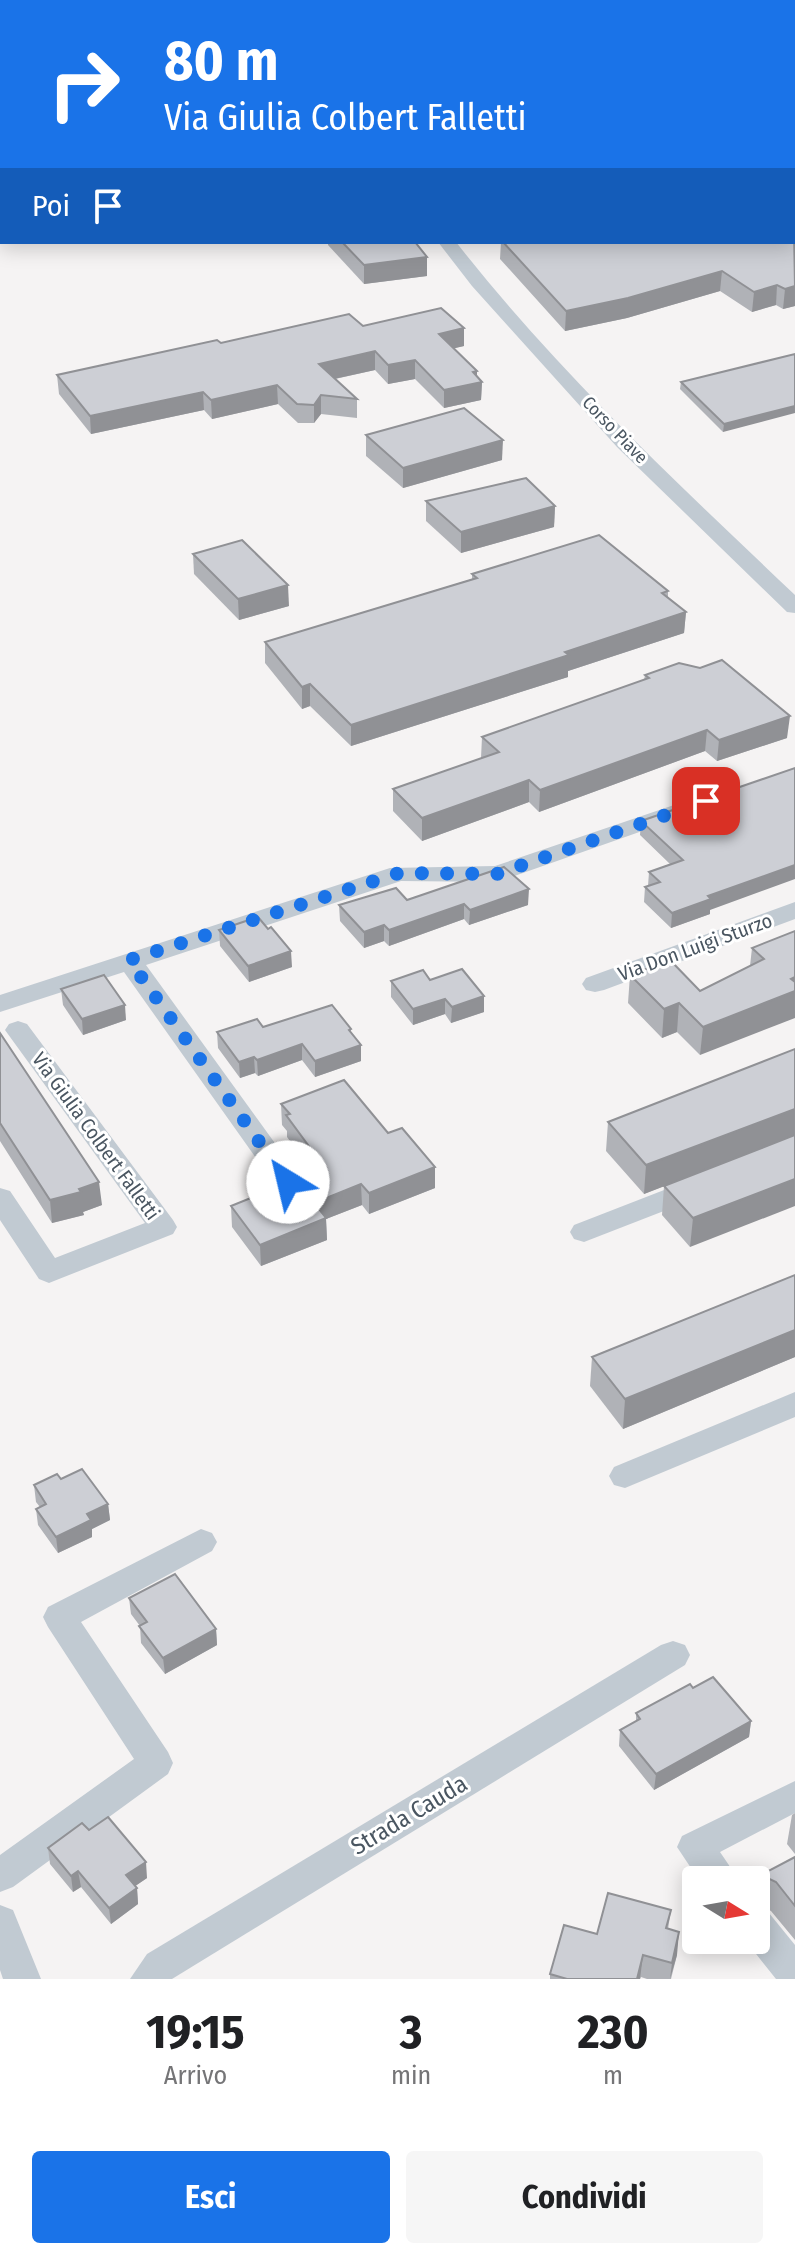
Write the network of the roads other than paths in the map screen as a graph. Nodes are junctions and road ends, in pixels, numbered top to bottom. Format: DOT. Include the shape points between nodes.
graph roads {
  1 [pos="449,244"];
  2 [pos="795,607"];
  3 [pos="691,807"];
  4 [pos="795,910"];
  5 [pos="129,960"];
  6 [pos="595,984"];
  7 [pos="0,1004"];
  8 [pos="18,1030"];
  9 [pos="725,1176"];
  10 [pos="288,1182"];
  11 [pos="0,1198"];
  12 [pos="584,1232"];
  13 [pos="795,1404"];
  14 [pos="625,1476"];
  15 [pos="201,1542"];
  16 [pos="673,1655"];
  17 [pos="795,1796"];
  18 [pos="710,1866"];
  19 [pos="0,1876"];
  20 [pos="0,1922"];
  21 [pos="770,1943"];
  22 [pos="795,1974"];
  23 [pos="22,1979"];
  24 [pos="149,1979"];
  1 -- 2 [label="street, Corso Piave" via="624,443"];
  3 -- 5 [label="street" via="497,874 399,873"];
  4 -- 6 [label="street, Via Don Luigi Sturzo"];
  5 -- 7 [label="street"];
  5 -- 10 [label="street"];
  8 -- 11 [label="street, Via Giulia Colbert Falletti" via="163,1227 49,1272"];
  9 -- 12 [label="street"];
  13 -- 14 [label="street"];
  15 -- 19 [label="street" via="60,1617 156,1763"];
  16 -- 24 [label="street, Strada Cauda" via="160,1966"];
  17 -- 18 [label="street" via="695,1847"];
  20 -- 23 [label="street"];
  21 -- 22 [label="street"];
}
